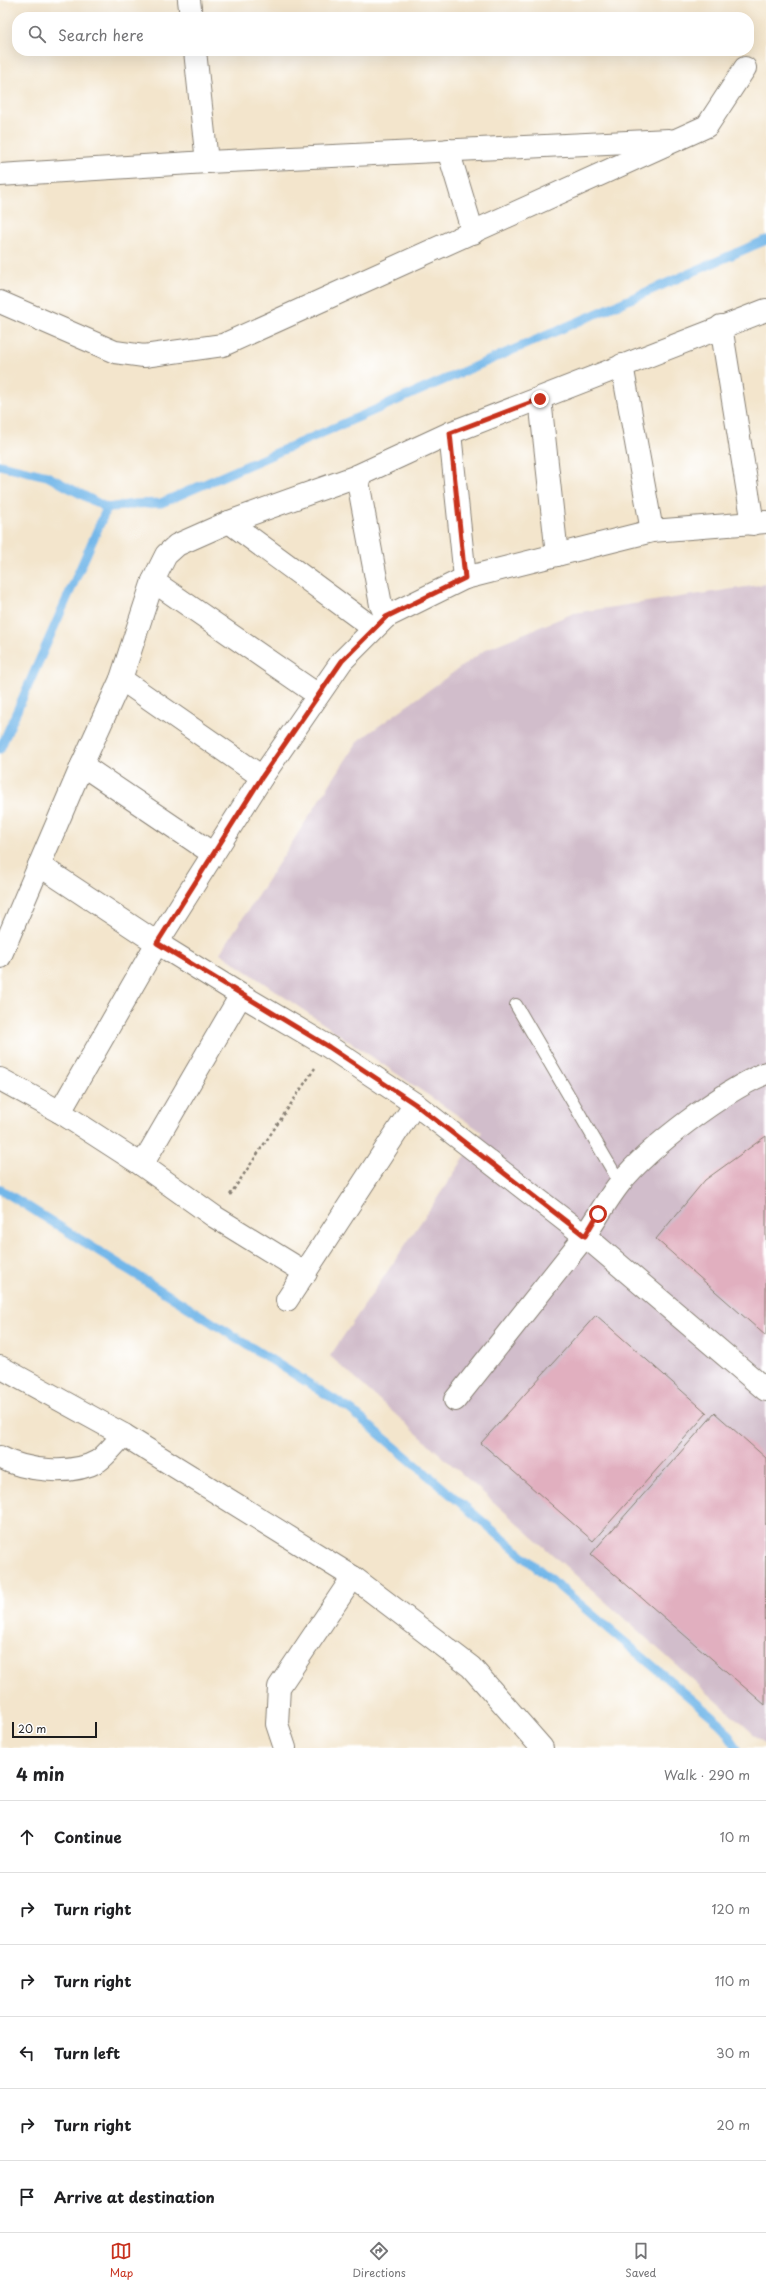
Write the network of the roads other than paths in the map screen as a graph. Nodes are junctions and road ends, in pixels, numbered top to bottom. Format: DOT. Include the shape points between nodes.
graph roads {
  1 [pos="189,0"];
  2 [pos="190,12"];
  3 [pos="196,56"];
  4 [pos="745,68"];
  5 [pos="680,139"];
  6 [pos="448,150"];
  7 [pos="207,162"];
  8 [pos="0,175"];
  9 [pos="473,233"];
  10 [pos="0,302"];
  11 [pos="766,310"];
  12 [pos="721,326"];
  13 [pos="622,365"];
  14 [pos="540,399"];
  15 [pos="450,433"];
  16 [pos="357,476"];
  17 [pos="229,522"];
  18 [pos="759,523"];
  19 [pos="652,531"];
  20 [pos="557,555"];
  21 [pos="465,578"];
  22 [pos="153,581"];
  23 [pos="379,623"];
  24 [pos="121,679"];
  25 [pos="318,695"];
  26 [pos="82,765"];
  27 [pos="262,777"];
  28 [pos="212,853"];
  29 [pos="39,865"];
  30 [pos="157,943"];
  31 [pos="0,957"];
  32 [pos="241,995"];
  33 [pos="516,1004"];
  34 [pos="766,1073"];
  35 [pos="0,1079"];
  36 [pos="415,1104"];
  37 [pos="60,1112"];
  38 [pos="142,1165"];
  39 [pos="620,1183"];
  40 [pos="585,1236"];
  41 [pos="306,1273"];
  42 [pos="287,1300"];
  43 [pos="0,1367"];
  44 [pos="766,1390"];
  45 [pos="455,1400"];
  46 [pos="124,1434"];
  47 [pos="0,1457"];
  48 [pos="353,1577"];
  49 [pos="285,1748"];
  50 [pos="542,1748"];
  1 -- 2 [label="street"];
  3 -- 7 [label="street"];
  4 -- 5 [label="street" via="708,126"];
  5 -- 6 [label="street"];
  5 -- 9 [label="street"];
  6 -- 7 [label="street"];
  6 -- 9 [label="street"];
  7 -- 8 [label="street"];
  9 -- 10 [label="street" via="223,345 144,356 115,352"];
  11 -- 12 [label="street"];
  12 -- 13 [label="street"];
  12 -- 18 [label="street"];
  13 -- 14 [label="street"];
  13 -- 19 [label="street"];
  14 -- 15 [label="street"];
  14 -- 20 [label="street"];
  15 -- 16 [label="street"];
  15 -- 21 [label="street"];
  16 -- 17 [label="street"];
  16 -- 23 [label="street" via="381,605"];
  17 -- 22 [label="street" via="177,545 166,555"];
  17 -- 23 [label="street"];
  18 -- 19 [label="street"];
  19 -- 20 [label="street"];
  20 -- 21 [label="street"];
  21 -- 23 [label="street"];
  22 -- 24 [label="street"];
  22 -- 25 [label="street"];
  23 -- 25 [label="street" via="342,661"];
  24 -- 26 [label="street"];
  24 -- 27 [label="street"];
  25 -- 27 [label="street"];
  26 -- 28 [label="street"];
  26 -- 29 [label="street"];
  27 -- 28 [label="street"];
  28 -- 30 [label="street"];
  29 -- 30 [label="street"];
  29 -- 31 [label="street"];
  30 -- 32 [label="street"];
  30 -- 37 [label="street"];
  32 -- 36 [label="street" via="329,1047"];
  32 -- 38 [label="street"];
  33 -- 39 [label="lane"];
  34 -- 39 [label="street" via="713,1104 657,1147"];
  35 -- 37 [label="street"];
  36 -- 40 [label="street"];
  36 -- 41 [label="street"];
  37 -- 38 [label="street"];
  38 -- 41 [label="street" via="215,1217"];
  39 -- 40 [label="street"];
  40 -- 44 [label="street"];
  40 -- 45 [label="street"];
  41 -- 42 [label="street"];
  43 -- 46 [label="street"];
  46 -- 47 [label="street" via="99,1460 75,1470 50,1470 10,1463"];
  46 -- 48 [label="street"];
  48 -- 49 [label="street" via="279,1687 277,1724"];
  48 -- 50 [label="street" via="471,1668"];
}
